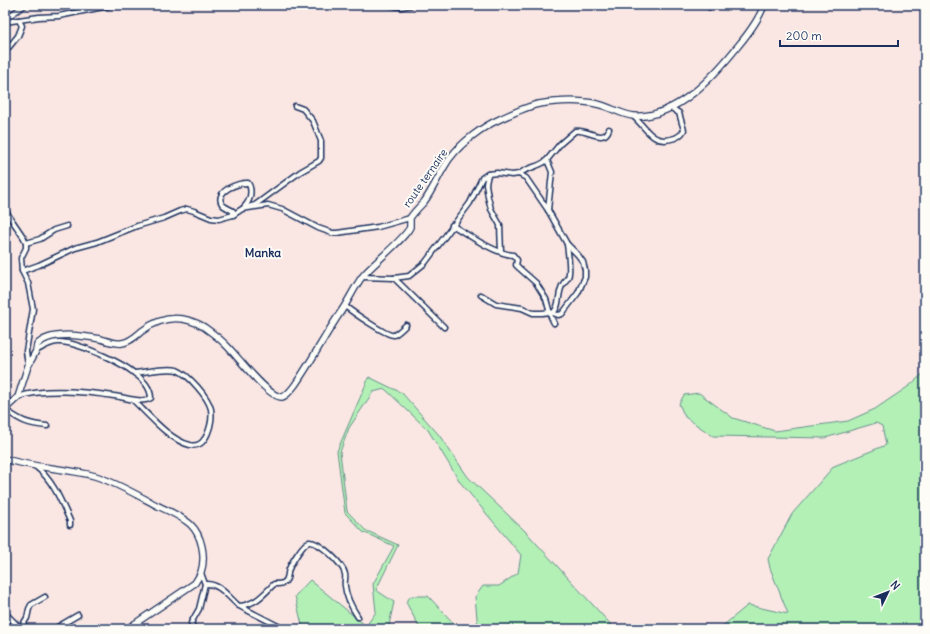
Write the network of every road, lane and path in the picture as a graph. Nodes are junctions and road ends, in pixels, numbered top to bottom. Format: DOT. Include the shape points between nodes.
graph roads {
  1 [pos="25,5"];
  2 [pos="113,5"];
  3 [pos="356,5"];
  4 [pos="364,5"];
  5 [pos="390,5"];
  6 [pos="411,5"];
  7 [pos="764,5"];
  8 [pos="18,20"];
  9 [pos="5,21"];
  10 [pos="5,52"];
  11 [pos="295,106"];
  12 [pos="670,107"];
  13 [pos="632,116"];
  14 [pos="609,129"];
  15 [pos="547,160"];
  16 [pos="488,174"];
  17 [pos="519,174"];
  18 [pos="242,209"];
  19 [pos="5,210"];
  20 [pos="548,210"];
  21 [pos="232,215"];
  22 [pos="410,218"];
  23 [pos="452,225"];
  24 [pos="67,226"];
  25 [pos="26,243"];
  26 [pos="567,244"];
  27 [pos="501,252"];
  28 [pos="22,271"];
  29 [pos="362,277"];
  30 [pos="394,278"];
  31 [pos="481,295"];
  32 [pos="345,306"];
  33 [pos="551,313"];
  34 [pos="554,323"];
  35 [pos="406,325"];
  36 [pos="444,327"];
  37 [pos="36,351"];
  38 [pos="28,366"];
  39 [pos="135,373"];
  40 [pos="18,397"];
  41 [pos="133,399"];
  42 [pos="5,410"];
  43 [pos="46,426"];
  44 [pos="5,459"];
  45 [pos="34,465"];
  46 [pos="70,525"];
  47 [pos="201,573"];
  48 [pos="205,584"];
  49 [pos="45,597"];
  50 [pos="239,606"];
  51 [pos="5,613"];
  52 [pos="78,615"];
  53 [pos="358,617"];
  54 [pos="21,629"];
  55 [pos="54,629"];
  56 [pos="127,629"];
  57 [pos="194,629"];
  58 [pos="284,629"];
  1 -- 9 [label="street"];
  2 -- 8 [label="street" via="59,16"];
  3 -- 4 [label="street"];
  5 -- 6 [label="street"];
  7 -- 12 [label="street, route ternaire" via="747,34 726,61 700,87"];
  8 -- 9 [label="street"];
  8 -- 10 [label="street" via="22,26 18,36"];
  11 -- 18 [label="street" via="303,109 313,121 320,142 321,158 255,204"];
  12 -- 13 [label="street, route ternaire" via="661,112"];
  12 -- 13 [label="street" via="679,113 684,130 672,139 656,138"];
  13 -- 22 [label="street, route ternaire" via="596,104 570,101 538,104 500,119 458,149 444,166 424,202"];
  14 -- 15 [label="street" via="605,136 575,131"];
  15 -- 17 [label="street"];
  15 -- 20 [label="street" via="552,172"];
  16 -- 17 [label="street"];
  16 -- 23 [label="street" via="482,178 470,203"];
  16 -- 27 [label="street" via="488,197 500,225"];
  17 -- 20 [label="street" via="526,178"];
  18 -- 21 [label="street"];
  18 -- 21 [label="street" via="247,205 252,191 246,183 229,187 222,196 222,204 233,211"];
  18 -- 22 [label="street" via="275,206 332,233 378,227"];
  19 -- 25 [label="street"];
  20 -- 26 [label="street"];
  21 -- 28 [label="street" via="219,219 194,210 180,211 69,251"];
  22 -- 29 [label="street, route ternaire" via="410,227 403,236"];
  23 -- 27 [label="street"];
  23 -- 30 [label="street" via="425,263 409,276"];
  24 -- 25 [label="street"];
  25 -- 28 [label="street" via="21,258"];
  26 -- 33 [label="street" via="568,279 563,284 557,309"];
  26 -- 33 [label="street" via="583,262 585,277 572,303 562,314 558,316"];
  27 -- 33 [label="street" via="513,255 517,260 516,265 536,283"];
  28 -- 38 [label="street" via="28,283 33,309 26,351"];
  29 -- 30 [label="street"];
  29 -- 32 [label="street, route ternaire"];
  30 -- 36 [label="street"];
  31 -- 33 [label="street" via="496,304"];
  32 -- 35 [label="street" via="393,336"];
  32 -- 37 [label="street, route ternaire" via="294,386 282,397 264,386 215,336 197,323 181,319 161,320 120,344 65,335 40,341"];
  33 -- 34 [label="street"];
  37 -- 38 [label="street"];
  37 -- 39 [label="street" via="47,344 68,343 121,364"];
  38 -- 40 [label="street"];
  39 -- 41 [label="street" via="148,388 151,398"];
  39 -- 41 [label="street" via="172,369 184,374 209,403 211,416 208,434 198,445 189,445 166,432"];
  40 -- 41 [label="street" via="50,392"];
  40 -- 42 [label="street"];
  42 -- 43 [label="street" via="23,422"];
  44 -- 45 [label="street"];
  45 -- 46 [label="street" via="54,487"];
  45 -- 47 [label="street" via="97,477 179,517 190,525 200,542 203,560"];
  47 -- 48 [label="street"];
  47 -- 56 [label="street" via="195,582"];
  48 -- 50 [label="street" via="213,583"];
  48 -- 57 [label="street" via="199,609 191,623"];
  49 -- 54 [label="street" via="31,605"];
  50 -- 53 [label="street" via="247,606 274,584 282,584 304,544 309,542 327,551 342,568 346,592"];
  50 -- 58 [label="street"];
  51 -- 54 [label="street"];
  52 -- 55 [label="street"];
}
